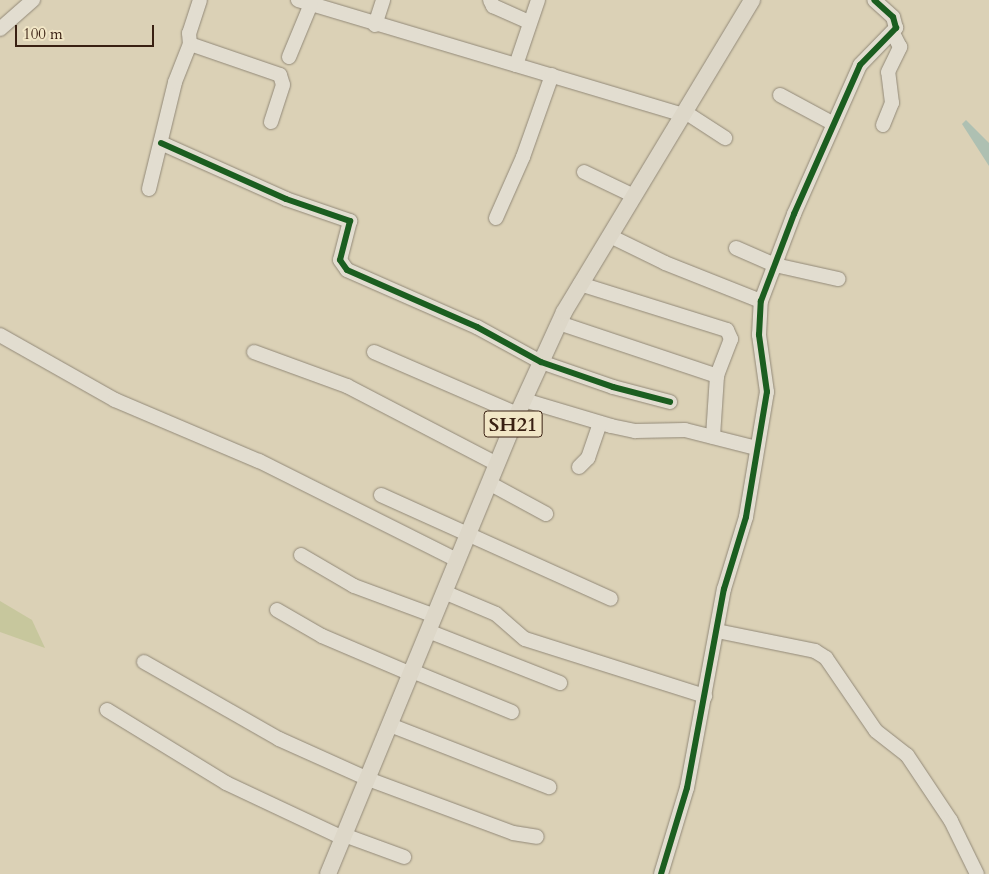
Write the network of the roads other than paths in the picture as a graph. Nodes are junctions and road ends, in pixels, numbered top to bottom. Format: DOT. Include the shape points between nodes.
graph roads {
  1 [pos="33,0"];
  2 [pos="200,0"];
  3 [pos="383,0"];
  4 [pos="490,0"];
  5 [pos="538,0"];
  6 [pos="752,0"];
  7 [pos="874,0"];
  8 [pos="305,2"];
  9 [pos="337,6"];
  10 [pos="529,22"];
  11 [pos="375,25"];
  12 [pos="0,29"];
  13 [pos="893,33"];
  14 [pos="190,44"];
  15 [pos="289,57"];
  16 [pos="516,65"];
  17 [pos="552,75"];
  18 [pos="780,95"];
  19 [pos="684,113"];
  20 [pos="270,122"];
  21 [pos="834,124"];
  22 [pos="883,125"];
  23 [pos="725,138"];
  24 [pos="161,143"];
  25 [pos="584,172"];
  26 [pos="149,189"];
  27 [pos="634,196"];
  28 [pos="496,218"];
  29 [pos="610,236"];
  30 [pos="736,248"];
  31 [pos="775,265"];
  32 [pos="838,279"];
  33 [pos="580,284"];
  34 [pos="761,301"];
  35 [pos="559,322"];
  36 [pos="0,335"];
  37 [pos="254,352"];
  38 [pos="374,352"];
  39 [pos="541,362"];
  40 [pos="717,376"];
  41 [pos="524,400"];
  42 [pos="670,402"];
  43 [pos="517,414"];
  44 [pos="600,423"];
  45 [pos="712,437"];
  46 [pos="756,448"];
  47 [pos="497,464"];
  48 [pos="579,468"];
  49 [pos="489,483"];
  50 [pos="381,495"];
  51 [pos="546,514"];
  52 [pos="469,533"];
  53 [pos="301,555"];
  54 [pos="457,560"];
  55 [pos="444,592"];
  56 [pos="611,599"];
  57 [pos="278,610"];
  58 [pos="431,623"];
  59 [pos="717,631"];
  60 [pos="144,662"];
  61 [pos="411,672"];
  62 [pos="560,683"];
  63 [pos="705,696"];
  64 [pos="107,710"];
  65 [pos="512,712"];
  66 [pos="390,725"];
  67 [pos="368,779"];
  68 [pos="550,787"];
  69 [pos="344,837"];
  70 [pos="538,837"];
  71 [pos="404,857"];
  72 [pos="328,874"];
  73 [pos="661,874"];
  74 [pos="976,874"];
  1 -- 12 [label="street"];
  2 -- 14 [label="street" via="189,34"];
  3 -- 11 [label="street"];
  4 -- 10 [label="street" via="493,6"];
  5 -- 10 [label="street"];
  6 -- 19 [label="main road, SH21"];
  7 -- 13 [label="street" via="897,23"];
  8 -- 9 [label="street"];
  8 -- 15 [label="street"];
  9 -- 11 [label="street"];
  10 -- 16 [label="street"];
  11 -- 16 [label="street"];
  13 -- 21 [label="street" via="863,60"];
  13 -- 22 [label="street" via="900,46 888,72 892,100"];
  14 -- 20 [label="street" via="280,75 283,85"];
  14 -- 24 [label="street" via="175,82"];
  16 -- 17 [label="street"];
  17 -- 19 [label="street"];
  17 -- 28 [label="street" via="523,157"];
  18 -- 21 [label="street"];
  19 -- 23 [label="street"];
  19 -- 27 [label="main road, SH21"];
  21 -- 31 [label="street"];
  24 -- 26 [label="street"];
  24 -- 39 [label="street" via="286,199 350,220 340,260 342,268 477,327"];
  25 -- 27 [label="street"];
  27 -- 29 [label="main road, SH21"];
  29 -- 33 [label="main road, SH21"];
  29 -- 34 [label="street"];
  30 -- 31 [label="street"];
  31 -- 32 [label="street"];
  31 -- 34 [label="street"];
  33 -- 35 [label="main road, SH21"];
  33 -- 40 [label="street" via="727,330 731,339"];
  34 -- 46 [label="street" via="759,336 767,392"];
  35 -- 39 [label="main road, SH21"];
  35 -- 40 [label="street"];
  36 -- 54 [label="street" via="114,400 259,461"];
  37 -- 47 [label="street" via="347,386"];
  38 -- 43 [label="street"];
  39 -- 41 [label="main road, SH21"];
  39 -- 42 [label="street" via="613,387"];
  40 -- 45 [label="street"];
  41 -- 43 [label="main road, SH21"];
  41 -- 44 [label="street"];
  43 -- 47 [label="main road, SH21"];
  44 -- 45 [label="street" via="635,431 685,430"];
  44 -- 48 [label="street" via="588,458"];
  45 -- 46 [label="street"];
  46 -- 59 [label="street" via="746,517 726,584"];
  47 -- 49 [label="main road, SH21"];
  49 -- 51 [label="street"];
  49 -- 52 [label="main road, SH21"];
  50 -- 52 [label="street"];
  52 -- 54 [label="main road, SH21"];
  52 -- 56 [label="street"];
  53 -- 58 [label="street" via="354,586"];
  54 -- 55 [label="main road, SH21"];
  55 -- 58 [label="main road, SH21"];
  55 -- 63 [label="street" via="496,614 525,639"];
  57 -- 61 [label="street" via="322,636"];
  58 -- 61 [label="main road, SH21"];
  58 -- 62 [label="street"];
  59 -- 63 [label="street"];
  59 -- 74 [label="street" via="815,651 826,658 876,731 908,755 951,821"];
  60 -- 67 [label="street" via="279,739"];
  61 -- 65 [label="street"];
  61 -- 66 [label="main road, SH21"];
  63 -- 73 [label="street" via="687,788"];
  64 -- 69 [label="street" via="226,783"];
  66 -- 67 [label="main road, SH21"];
  66 -- 68 [label="street"];
  67 -- 69 [label="main road, SH21"];
  67 -- 70 [label="street" via="513,833"];
  69 -- 71 [label="street"];
  69 -- 72 [label="main road, SH21"];
}
